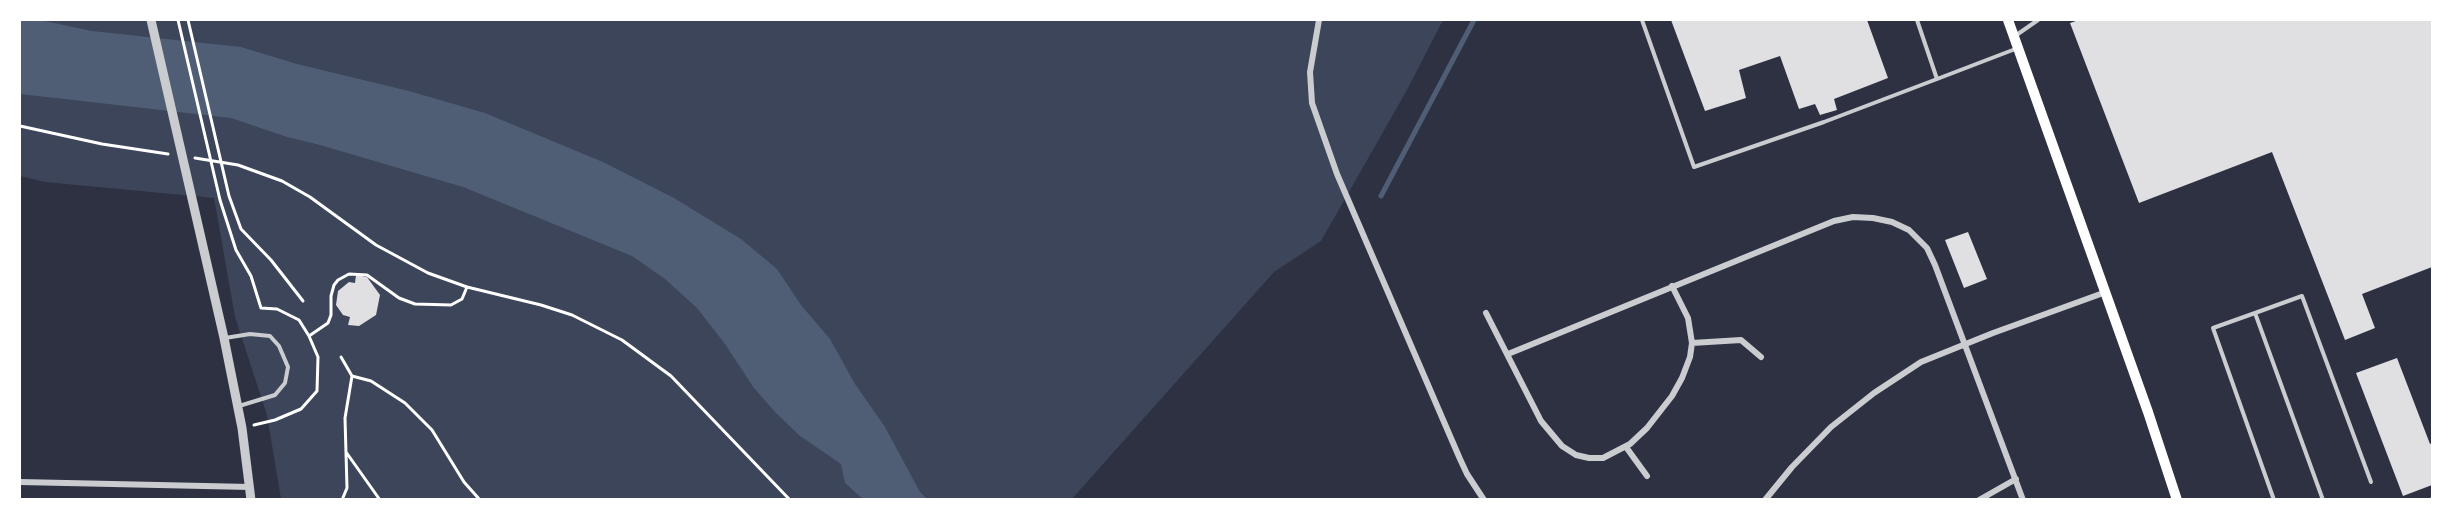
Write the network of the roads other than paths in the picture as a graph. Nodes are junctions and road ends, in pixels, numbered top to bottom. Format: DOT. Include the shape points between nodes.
graph roads {
  1 [pos="151,20"];
  2 [pos="1319,20"];
  3 [pos="1642,20"];
  4 [pos="1917,20"];
  5 [pos="2008,20"];
  6 [pos="2038,20"];
  7 [pos="2014,36"];
  8 [pos="2018,47"];
  9 [pos="1937,79"];
  10 [pos="1672,286"];
  11 [pos="2106,292"];
  12 [pos="1486,312"];
  13 [pos="2255,313"];
  14 [pos="224,338"];
  15 [pos="1692,343"];
  16 [pos="1965,345"];
  17 [pos="1508,354"];
  18 [pos="1761,357"];
  19 [pos="238,406"];
  20 [pos="1626,447"];
  21 [pos="1647,476"];
  22 [pos="2016,478"];
  23 [pos="20,482"];
  24 [pos="2371,482"];
  25 [pos="250,487"];
  26 [pos="251,500"];
  27 [pos="1484,500"];
  28 [pos="1765,500"];
  29 [pos="1979,500"];
  30 [pos="2023,500"];
  31 [pos="2177,500"];
  32 [pos="2274,500"];
  33 [pos="2324,500"];
  1 -- 14 [label="street"];
  2 -- 27 [label="street" via="1310,72 1311,103 1337,174 1460,459"];
  3 -- 9 [label="lane" via="1694,167"];
  4 -- 9 [label="lane"];
  5 -- 7 [label="main road"];
  6 -- 7 [label="lane"];
  7 -- 8 [label="main road"];
  8 -- 9 [label="lane"];
  8 -- 11 [label="main road"];
  10 -- 15 [label="street" via="1688,318"];
  10 -- 16 [label="street" via="1834,221 1873,218 1909,230 1927,248"];
  10 -- 17 [label="street"];
  11 -- 16 [label="street"];
  11 -- 31 [label="main road"];
  12 -- 17 [label="street"];
  13 -- 24 [label="lane" via="2302,296"];
  13 -- 32 [label="lane" via="2213,328"];
  13 -- 33 [label="lane"];
  14 -- 19 [label="street"];
  14 -- 19 [label="lane" via="270,336 288,367 285,383 275,394"];
  15 -- 18 [label="street" via="1741,340"];
  15 -- 20 [label="street" via="1690,357 1672,396"];
  16 -- 22 [label="street"];
  16 -- 28 [label="street" via="1921,362 1874,393 1831,428"];
  17 -- 20 [label="street" via="1541,421 1562,446 1576,455 1594,459"];
  19 -- 25 [label="street"];
  20 -- 21 [label="street"];
  22 -- 29 [label="street"];
  22 -- 30 [label="street"];
  23 -- 25 [label="street"];
  25 -- 26 [label="street"];
}
